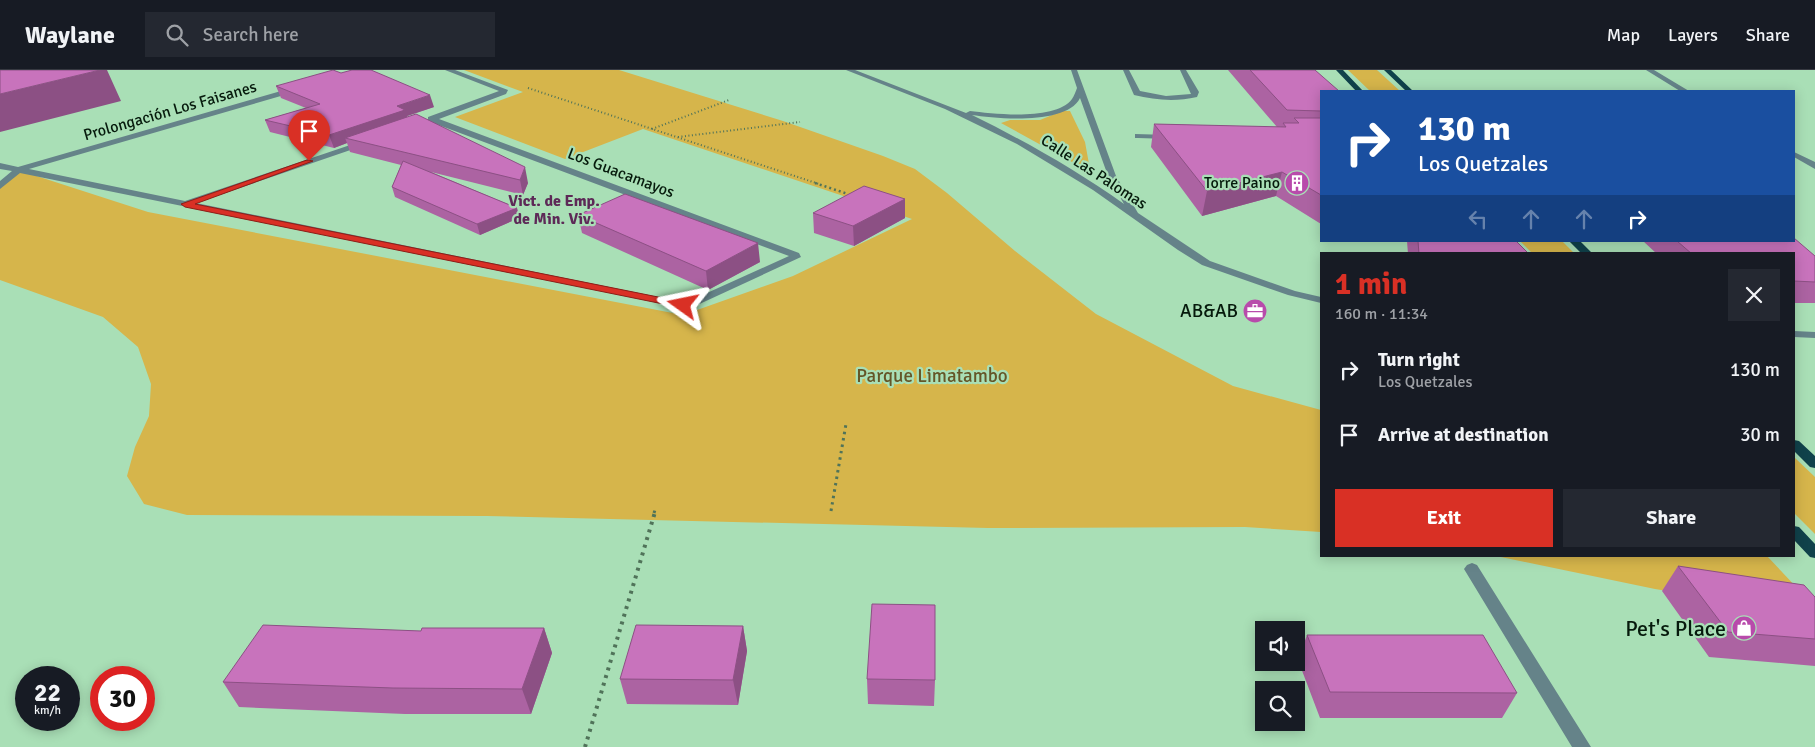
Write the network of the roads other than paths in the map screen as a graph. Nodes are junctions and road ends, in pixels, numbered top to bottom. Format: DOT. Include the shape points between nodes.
graph roads {
  1 [pos="448,70"];
  2 [pos="849,70"];
  3 [pos="1074,70"];
  4 [pos="1126,70"];
  5 [pos="1183,70"];
  6 [pos="1339,70"];
  7 [pos="1386,70"];
  8 [pos="1649,70"];
  9 [pos="302,87"];
  10 [pos="1080,89"];
  11 [pos="1359,90"];
  12 [pos="1409,90"];
  13 [pos="1683,90"];
  14 [pos="948,107"];
  15 [pos="1138,136"];
  16 [pos="1176,137"];
  17 [pos="378,138"];
  18 [pos="1795,155"];
  19 [pos="0,166"];
  20 [pos="1815,166"];
  21 [pos="18,170"];
  22 [pos="0,186"];
  23 [pos="185,204"];
  24 [pos="1138,218"];
  25 [pos="1575,242"];
  26 [pos="1586,252"];
  27 [pos="1320,300"];
  28 [pos="1795,334"];
  29 [pos="1815,335"];
  30 [pos="1795,445"];
  31 [pos="1815,464"];
  32 [pos="1795,532"];
  33 [pos="1815,553"];
  34 [pos="1472,569"];
  35 [pos="1582,747"];
  1 -- 23 [label="street, Los Guacamayos" via="504,90 429,120 796,257 683,305"];
  2 -- 14 [label="street, Calle Las Palomas"];
  3 -- 10 [label="street"];
  4 -- 5 [label="street" via="1137,93 1189,97 1196,92"];
  6 -- 11 [label="main road"];
  7 -- 12 [label="main road"];
  8 -- 13 [label="street"];
  9 -- 21 [label="street, Prolongación Los Faisanes"];
  10 -- 14 [label="street" via="1080,96 1074,103 1062,109 1027,116 984,115"];
  10 -- 24 [label="street" via="1112,176"];
  14 -- 24 [label="street, Calle Las Palomas" via="1036,152"];
  15 -- 16 [label="street"];
  17 -- 23 [label="street"];
  18 -- 20 [label="street"];
  19 -- 21 [label="street"];
  21 -- 22 [label="street"];
  21 -- 23 [label="street"];
  24 -- 27 [label="street, Calle Las Palomas" via="1206,263"];
  25 -- 26 [label="main road"];
  28 -- 29 [label="street"];
  30 -- 31 [label="main road"];
  32 -- 33 [label="main road"];
  34 -- 35 [label="street"];
}
